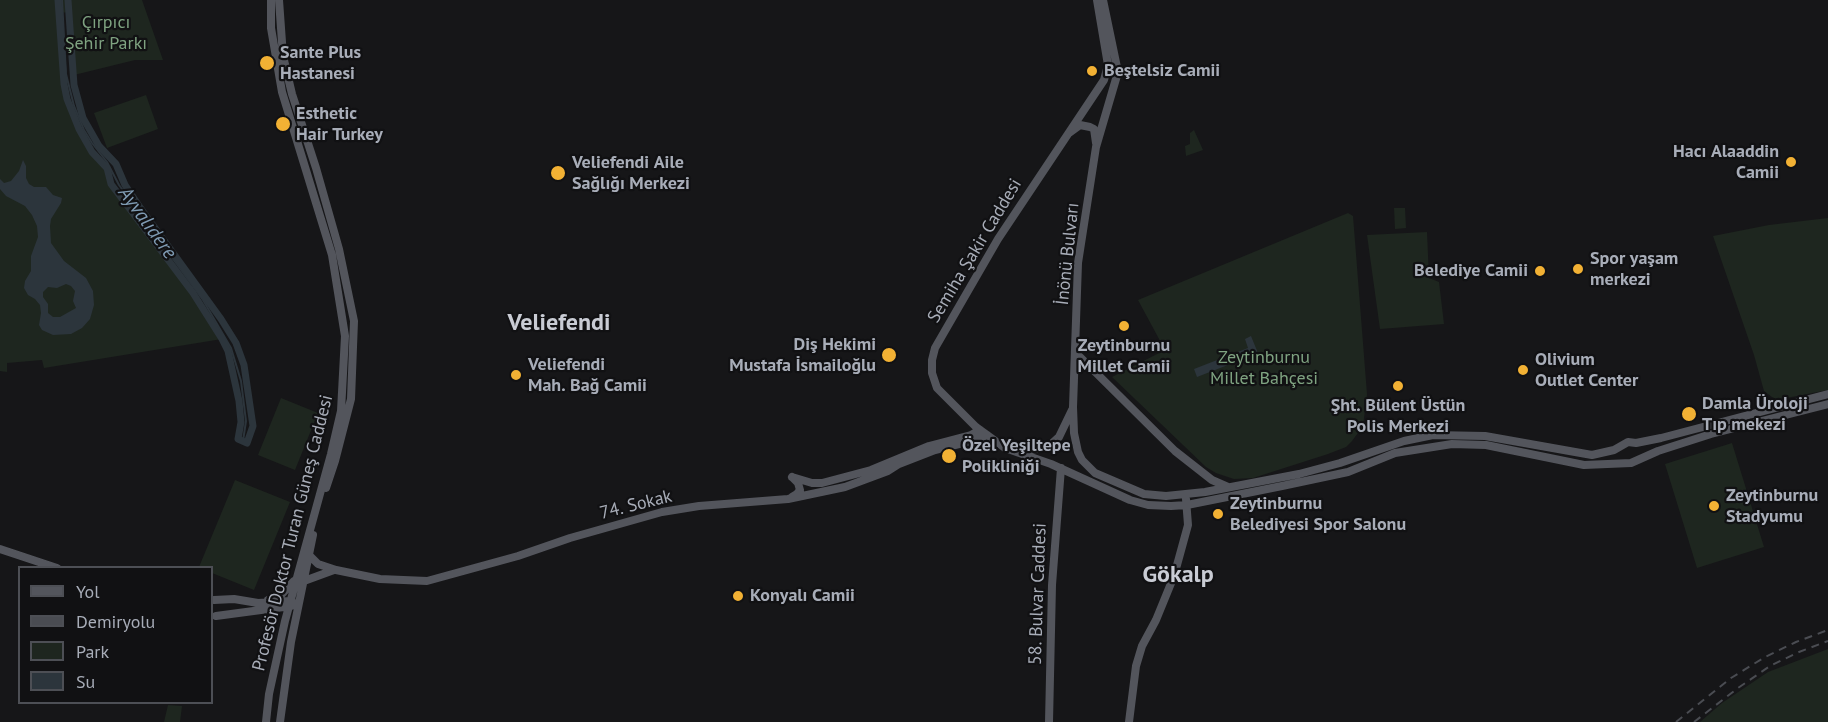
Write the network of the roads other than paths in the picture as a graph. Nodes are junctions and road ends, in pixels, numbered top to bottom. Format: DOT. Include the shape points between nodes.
graph roads {
  1 [pos="271,0"];
  2 [pos="279,0"];
  3 [pos="1097,0"];
  4 [pos="1103,0"];
  5 [pos="1064,138"];
  6 [pos="1096,147"];
  7 [pos="1075,352"];
  8 [pos="1828,394"];
  9 [pos="1828,404"];
  10 [pos="1073,407"];
  11 [pos="1752,414"];
  12 [pos="1733,428"];
  13 [pos="980,430"];
  14 [pos="987,435"];
  15 [pos="1485,436"];
  16 [pos="1636,443"];
  17 [pos="1459,444"];
  18 [pos="1619,446"];
  19 [pos="1005,448"];
  20 [pos="1639,459"];
  21 [pos="1624,463"];
  22 [pos="1061,468"];
  23 [pos="1229,488"];
  24 [pos="1185,495"];
  25 [pos="788,499"];
  26 [pos="1187,505"];
  27 [pos="305,547"];
  28 [pos="0,549"];
  29 [pos="308,557"];
  30 [pos="54,566"];
  31 [pos="336,570"];
  32 [pos="300,579"];
  33 [pos="213,600"];
  34 [pos="292,604"];
  35 [pos="260,606"];
  36 [pos="214,617"];
  37 [pos="285,621"];
  38 [pos="266,722"];
  39 [pos="280,722"];
  40 [pos="1048,722"];
  41 [pos="1130,722"];
  1 -- 27 [label="main road, Profesör Doktor Turan Güneş Caddesi" via="271,28 282,92 329,246 345,336 341,411"];
  2 -- 29 [label="main road, Profesör Doktor Turan Güneş Caddesi" via="283,56 339,249 354,321 351,399"];
  3 -- 5 [label="main road, Semiha Şakir Caddesi" via="1108,66 1104,80"];
  4 -- 6 [label="main road, İnönü Bulvarı" via="1118,72"];
  5 -- 6 [label="main road" via="1080,125 1090,127 1094,129"];
  5 -- 13 [label="main road, Semiha Şakir Caddesi" via="934,348 932,373 937,388"];
  6 -- 7 [label="main road, İnönü Bulvarı" via="1078,263"];
  7 -- 10 [label="main road, İnönü Bulvarı"];
  7 -- 23 [label="main road" via="1175,451 1212,480"];
  8 -- 11 [label="main road"];
  9 -- 12 [label="main road"];
  10 -- 19 [label="main road" via="1059,437 1048,447"];
  10 -- 24 [label="main road, İnönü Bulvarı" via="1076,446 1089,468 1144,494"];
  11 -- 12 [label="main road"];
  11 -- 16 [label="main road"];
  12 -- 20 [label="main road"];
  13 -- 14 [label="main road, Semiha Şakir Caddesi"];
  13 -- 25 [label="main road" via="836,479 812,483 792,477 800,490"];
  14 -- 19 [label="main road, Semiha Şakir Caddesi"];
  14 -- 25 [label="main road, 74. Sokak" via="935,450 845,487"];
  15 -- 17 [label="main road"];
  15 -- 18 [label="main road, İnönü Bulvarı" via="1584,455 1601,454"];
  15 -- 23 [label="main road, İnönü Bulvarı" via="1416,438 1330,466"];
  16 -- 18 [label="main road"];
  16 -- 20 [label="main road"];
  17 -- 21 [label="main road" via="1584,465"];
  17 -- 26 [label="main road, Semiha Şakir Caddesi" via="1406,451 1348,472"];
  18 -- 21 [label="main road"];
  19 -- 22 [label="main road, Semiha Şakir Caddesi"];
  20 -- 21 [label="main road"];
  22 -- 26 [label="main road, Semiha Şakir Caddesi" via="1140,503"];
  22 -- 40 [label="main road, 58. Bulvar Caddesi" via="1052,585"];
  23 -- 24 [label="main road, İnönü Bulvarı"];
  24 -- 26 [label="main road"];
  25 -- 31 [label="main road, 74. Sokak" via="662,512 427,581 380,579"];
  26 -- 41 [label="main road" via="1188,525 1174,576 1136,666"];
  27 -- 29 [label="main road"];
  27 -- 32 [label="main road, Profesör Doktor Turan Güneş Caddesi"];
  28 -- 30 [label="main road"];
  29 -- 31 [label="main road"];
  29 -- 32 [label="main road, Profesör Doktor Turan Güneş Caddesi"];
  31 -- 32 [label="main road, 74. Sokak"];
  32 -- 34 [label="main road, Profesör Doktor Turan Güneş Caddesi"];
  32 -- 35 [label="main road"];
  33 -- 35 [label="main road" via="234,599"];
  33 -- 36 [label="main road" via="221,609"];
  34 -- 35 [label="main road"];
  34 -- 37 [label="main road, Profesör Doktor Turan Güneş Caddesi"];
  34 -- 39 [label="main road, Profesör Doktor Turan Güneş Caddesi"];
  35 -- 36 [label="main road"];
  35 -- 37 [label="main road"];
  37 -- 38 [label="main road, Profesör Doktor Turan Güneş Caddesi"];
}
